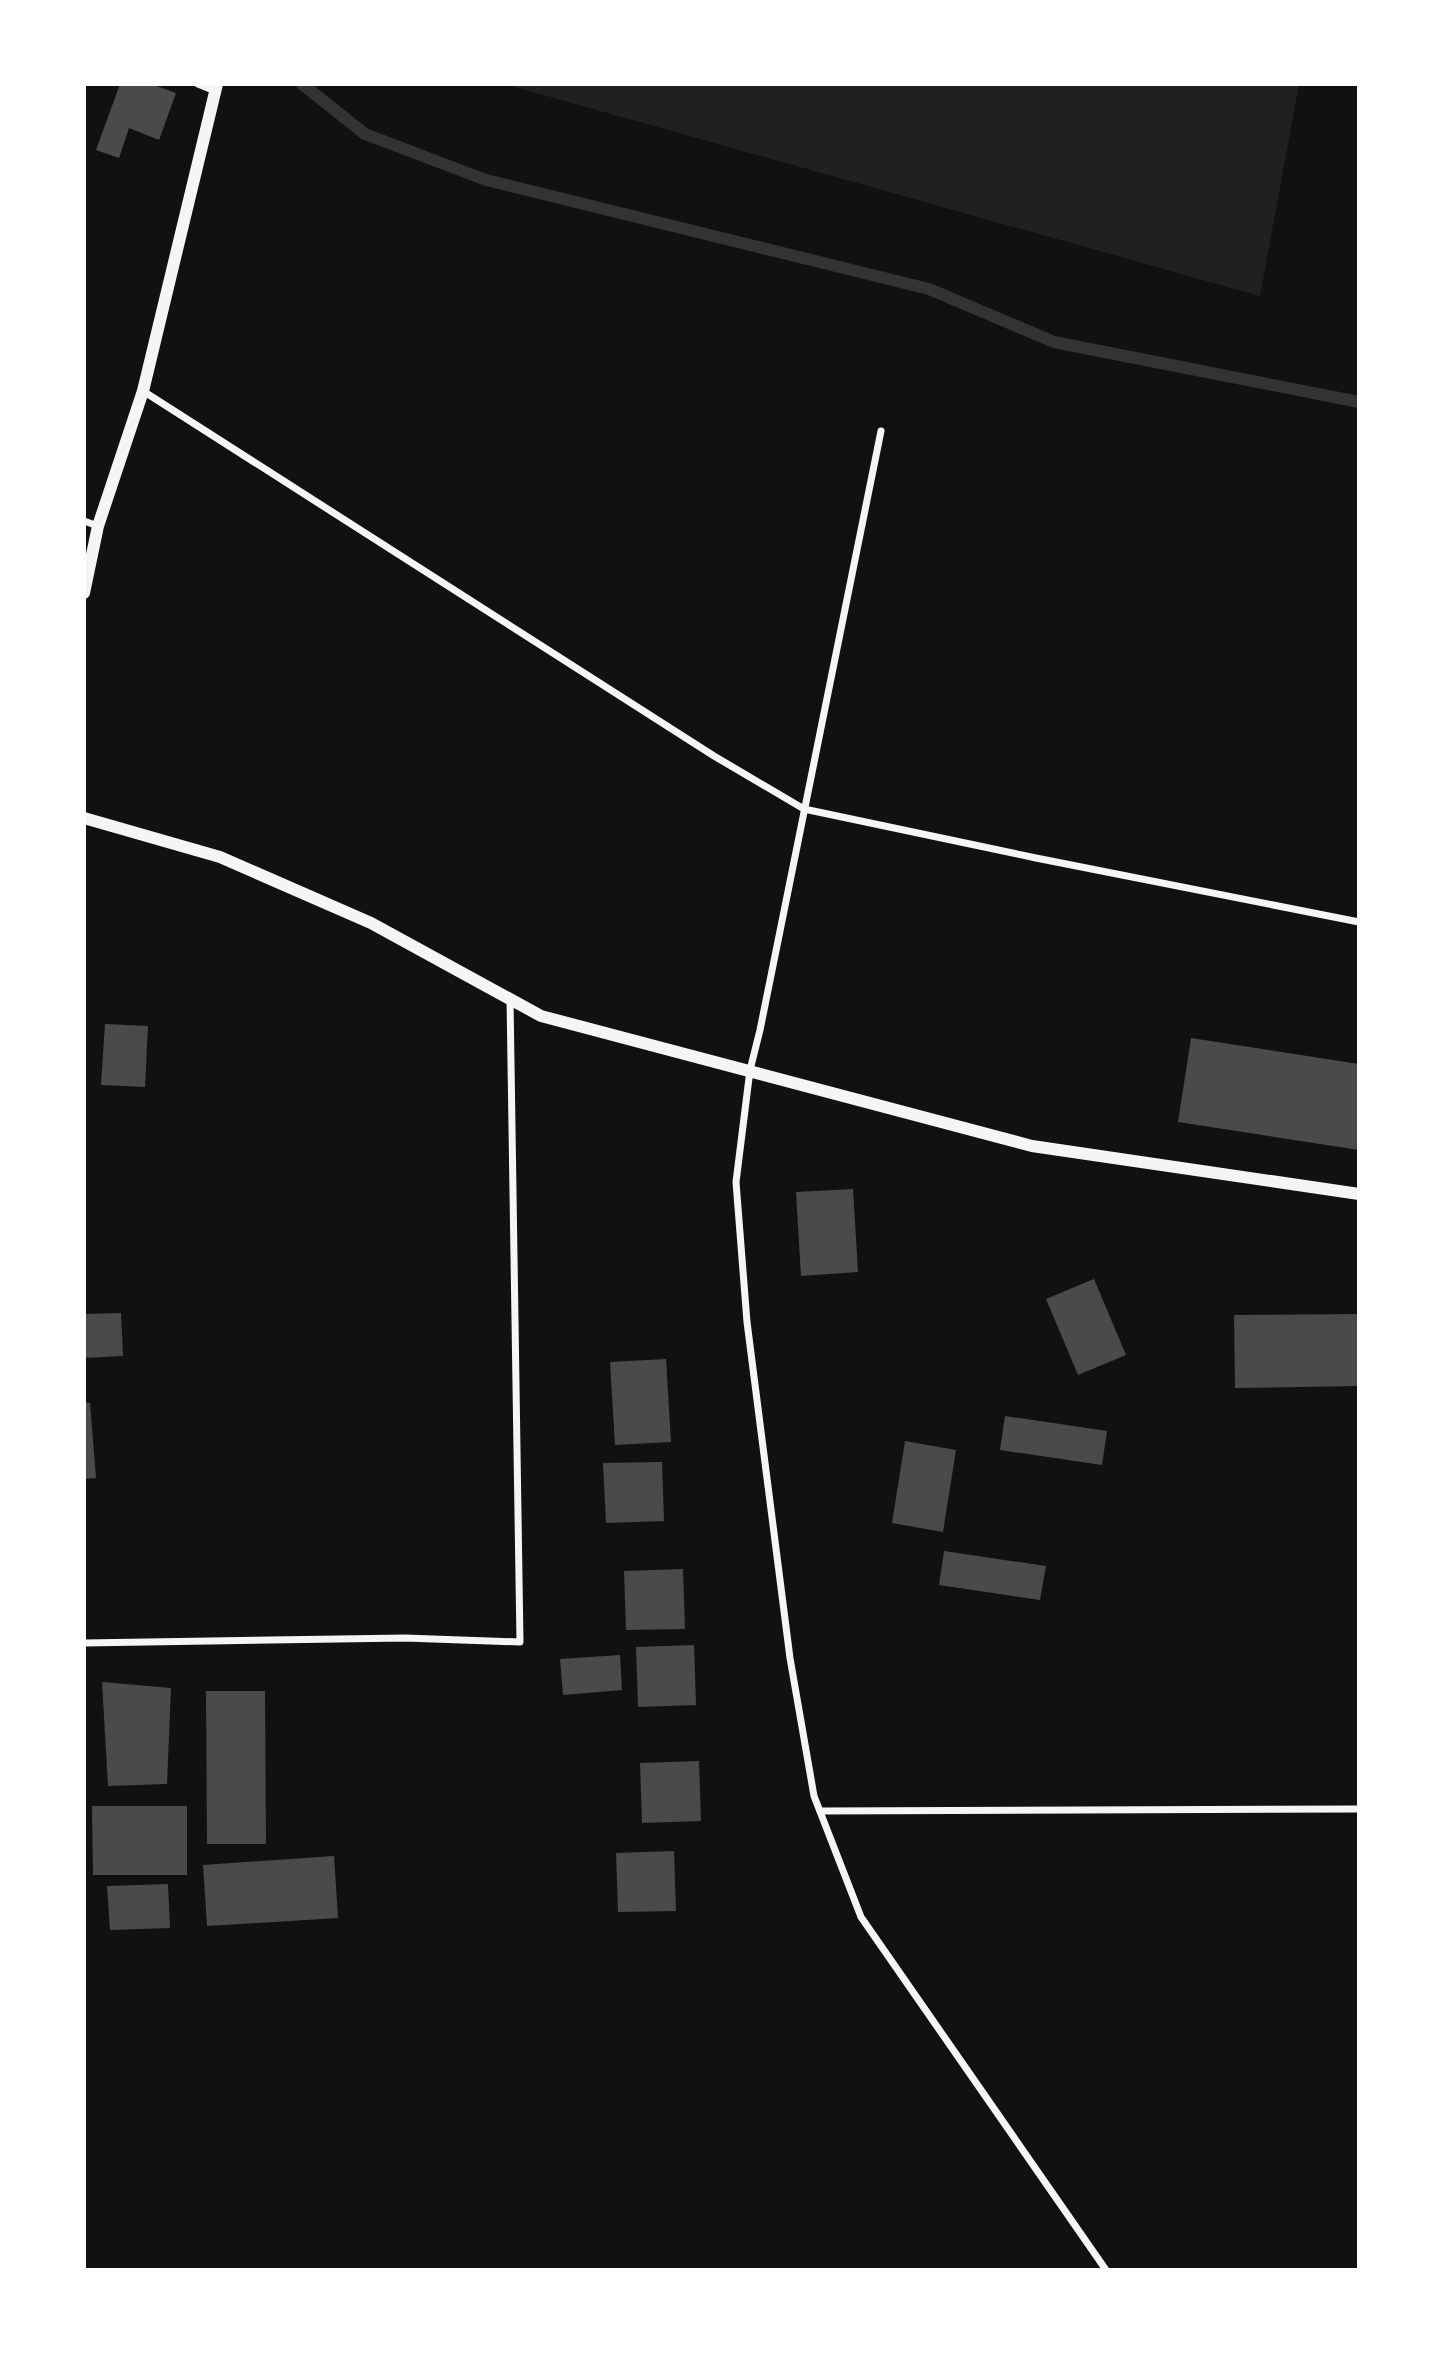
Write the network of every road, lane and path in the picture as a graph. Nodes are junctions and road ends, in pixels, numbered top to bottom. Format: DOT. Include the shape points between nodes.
graph roads {
  1 [pos="198,84"];
  2 [pos="216,87"];
  3 [pos="143,391"];
  4 [pos="881,431"];
  5 [pos="84,520"];
  6 [pos="98,526"];
  7 [pos="84,593"];
  8 [pos="804,809"];
  9 [pos="84,818"];
  10 [pos="1359,922"];
  11 [pos="510,999"];
  12 [pos="750,1070"];
  13 [pos="1359,1194"];
  14 [pos="84,1643"];
  15 [pos="1359,1809"];
  16 [pos="820,1811"];
  17 [pos="1105,2270"];
  1 -- 2 [label="street"];
  2 -- 3 [label="street"];
  3 -- 6 [label="street"];
  3 -- 8 [label="street"];
  4 -- 8 [label="street"];
  5 -- 6 [label="street"];
  6 -- 7 [label="street"];
  8 -- 10 [label="street"];
  8 -- 12 [label="street"];
  9 -- 11 [label="street" via="220,857 371,923"];
  11 -- 12 [label="street" via="541,1016"];
  11 -- 14 [label="street" via="520,1642 405,1638"];
  12 -- 13 [label="street" via="1032,1146"];
  12 -- 16 [label="street" via="736,1182 747,1322 790,1658"];
  15 -- 16 [label="street"];
  16 -- 17 [label="street" via="860,1917"];
}
